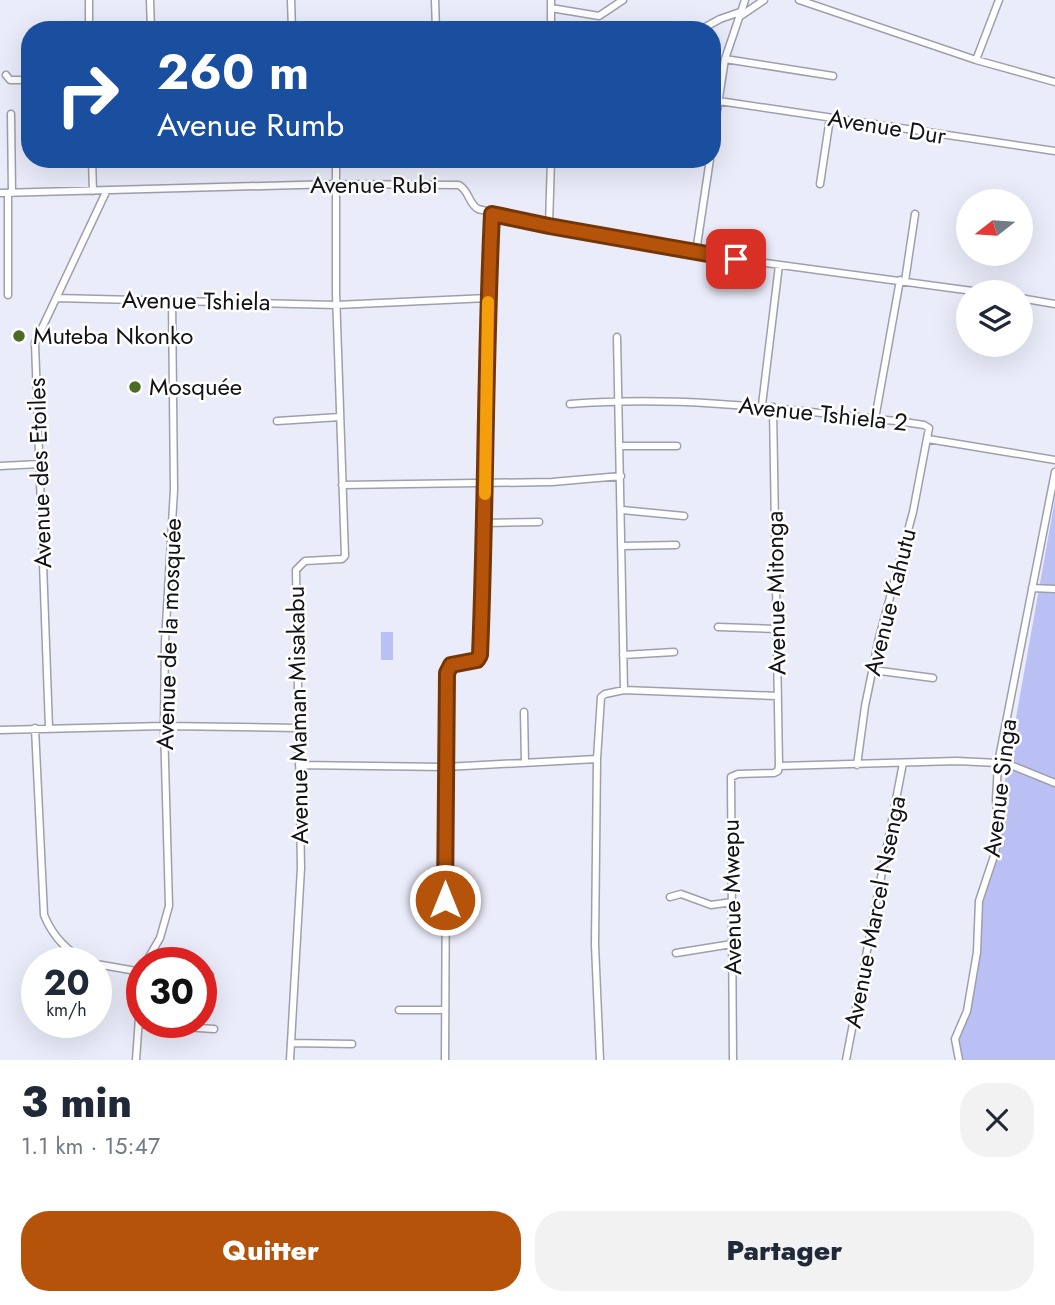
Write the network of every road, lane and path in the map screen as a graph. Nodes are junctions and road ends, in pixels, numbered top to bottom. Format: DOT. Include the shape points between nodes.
graph roads {
  1 [pos="89,0"];
  2 [pos="150,0"];
  3 [pos="291,0"];
  4 [pos="435,0"];
  5 [pos="551,0"];
  6 [pos="623,0"];
  7 [pos="745,0"];
  8 [pos="764,0"];
  9 [pos="799,0"];
  10 [pos="999,0"];
  11 [pos="551,8"];
  12 [pos="739,15"];
  13 [pos="89,21"];
  14 [pos="151,21"];
  15 [pos="292,21"];
  16 [pos="436,21"];
  17 [pos="551,21"];
  18 [pos="717,21"];
  19 [pos="725,58"];
  20 [pos="976,60"];
  21 [pos="6,75"];
  22 [pos="833,76"];
  23 [pos="21,80"];
  24 [pos="1055,82"];
  25 [pos="721,86"];
  26 [pos="721,100"];
  27 [pos="11,114"];
  28 [pos="830,118"];
  29 [pos="1055,151"];
  30 [pos="92,168"];
  31 [pos="336,168"];
  32 [pos="551,168"];
  33 [pos="709,168"];
  34 [pos="335,184"];
  35 [pos="820,184"];
  36 [pos="93,191"];
  37 [pos="106,191"];
  38 [pos="7,193"];
  39 [pos="492,214"];
  40 [pos="915,214"];
  41 [pos="549,226"];
  42 [pos="696,252"];
  43 [pos="779,265"];
  44 [pos="903,280"];
  45 [pos="956,288"];
  46 [pos="8,295"];
  47 [pos="56,298"];
  48 [pos="488,298"];
  49 [pos="172,300"];
  50 [pos="1033,300"];
  51 [pos="1055,304"];
  52 [pos="336,305"];
  53 [pos="617,337"];
  54 [pos="618,400"];
  55 [pos="570,404"];
  56 [pos="762,405"];
  57 [pos="773,407"];
  58 [pos="340,417"];
  59 [pos="875,419"];
  60 [pos="277,421"];
  61 [pos="928,439"];
  62 [pos="620,446"];
  63 [pos="677,446"];
  64 [pos="1055,460"];
  65 [pos="40,464"];
  66 [pos="0,466"];
  67 [pos="1055,472"];
  68 [pos="621,476"];
  69 [pos="485,483"];
  70 [pos="342,485"];
  71 [pos="621,510"];
  72 [pos="684,516"];
  73 [pos="539,522"];
  74 [pos="484,523"];
  75 [pos="676,545"];
  76 [pos="622,546"];
  77 [pos="1032,588"];
  78 [pos="1055,589"];
  79 [pos="718,627"];
  80 [pos="777,629"];
  81 [pos="674,652"];
  82 [pos="623,655"];
  83 [pos="873,670"];
  84 [pos="933,678"];
  85 [pos="624,690"];
  86 [pos="778,695"];
  87 [pos="524,712"];
  88 [pos="164,726"];
  89 [pos="35,727"];
  90 [pos="48,728"];
  91 [pos="298,728"];
  92 [pos="0,730"];
  93 [pos="597,759"];
  94 [pos="525,763"];
  95 [pos="903,763"];
  96 [pos="998,763"];
  97 [pos="299,765"];
  98 [pos="857,765"];
  99 [pos="779,766"];
  100 [pos="445,767"];
  101 [pos="1055,783"];
  102 [pos="670,897"];
  103 [pos="732,902"];
  104 [pos="732,944"];
  105 [pos="65,947"];
  106 [pos="154,947"];
  107 [pos="676,953"];
  108 [pos="399,1010"];
  109 [pos="445,1010"];
  110 [pos="138,1038"];
  111 [pos="291,1043"];
  112 [pos="352,1044"];
  113 [pos="136,1060"];
  114 [pos="290,1060"];
  115 [pos="445,1060"];
  116 [pos="600,1060"];
  117 [pos="733,1060"];
  118 [pos="846,1060"];
  119 [pos="959,1060"];
  1 -- 13 [label="street"];
  2 -- 14 [label="street"];
  3 -- 15 [label="street"];
  4 -- 16 [label="street"];
  5 -- 11 [label="street"];
  6 -- 11 [label="street" via="599,16"];
  7 -- 12 [label="street"];
  8 -- 12 [label="street"];
  9 -- 20 [label="street"];
  10 -- 20 [label="street"];
  11 -- 17 [label="street"];
  12 -- 18 [label="street"];
  12 -- 19 [label="street"];
  19 -- 22 [label="street"];
  19 -- 25 [label="street"];
  20 -- 24 [label="street"];
  21 -- 23 [label="street"];
  26 -- 28 [label="street, Avenue Dur"];
  27 -- 38 [label="street"];
  28 -- 29 [label="street, Avenue Dur"];
  28 -- 35 [label="street"];
  30 -- 36 [label="street"];
  31 -- 34 [label="street, Avenue Maman Misakabu"];
  32 -- 41 [label="street"];
  33 -- 42 [label="street"];
  34 -- 37 [label="street, Avenue Rubi"];
  34 -- 39 [label="street, Avenue Rubi" via="459,185 472,205"];
  34 -- 52 [label="street, Avenue Maman Misakabu"];
  36 -- 37 [label="street, Avenue Rubi"];
  36 -- 38 [label="street, Avenue Rubi"];
  37 -- 47 [label="street, Avenue des Etoiles"];
  38 -- 46 [label="street"];
  39 -- 41 [label="street, Avenue Rubi"];
  39 -- 48 [label="street"];
  40 -- 44 [label="street"];
  41 -- 42 [label="street, Avenue Rubi"];
  42 -- 43 [label="street, Avenue Rubi"];
  43 -- 44 [label="street, Avenue Rubi"];
  43 -- 56 [label="street"];
  44 -- 45 [label="street, Avenue Rubi"];
  44 -- 59 [label="street"];
  47 -- 49 [label="street, Avenue Tshiela"];
  47 -- 65 [label="street, Avenue des Etoiles" via="35,343"];
  48 -- 52 [label="street, Avenue Tshiela"];
  48 -- 69 [label="street"];
  49 -- 52 [label="street, Avenue Tshiela"];
  49 -- 88 [label="street, Avenue de la mosquée" via="174,481"];
  50 -- 51 [label="street"];
  52 -- 58 [label="street, Avenue Maman Misakabu"];
  53 -- 54 [label="street"];
  54 -- 55 [label="street, Avenue Tshiela 2"];
  54 -- 56 [label="street, Avenue Tshiela 2"];
  54 -- 62 [label="street"];
  56 -- 57 [label="street, Avenue Tshiela 2"];
  57 -- 59 [label="street, Avenue Tshiela 2"];
  57 -- 80 [label="street, Avenue Mitonga"];
  58 -- 60 [label="street"];
  58 -- 70 [label="street, Avenue Maman Misakabu"];
  59 -- 61 [label="street, Avenue Tshiela 2" via="926,425"];
  61 -- 64 [label="street, Avenue Tshiela 2"];
  61 -- 83 [label="street, Avenue Kahutu"];
  62 -- 63 [label="street"];
  62 -- 68 [label="street"];
  65 -- 66 [label="street"];
  65 -- 90 [label="street, Avenue des Etoiles"];
  67 -- 77 [label="street, Avenue Singa"];
  68 -- 69 [label="street"];
  68 -- 71 [label="street"];
  69 -- 70 [label="street"];
  69 -- 74 [label="street"];
  70 -- 91 [label="street, Avenue Maman Misakabu" via="344,557 305,561 296,570"];
  71 -- 72 [label="street"];
  71 -- 76 [label="street"];
  73 -- 74 [label="street"];
  74 -- 100 [label="street" via="480,655 448,669"];
  75 -- 76 [label="street"];
  76 -- 82 [label="street"];
  77 -- 78 [label="street"];
  77 -- 96 [label="street, Avenue Singa"];
  79 -- 80 [label="street"];
  80 -- 86 [label="street, Avenue Mitonga"];
  81 -- 82 [label="street"];
  82 -- 85 [label="street"];
  83 -- 84 [label="street"];
  83 -- 98 [label="street, Avenue Kahutu"];
  85 -- 86 [label="street"];
  85 -- 93 [label="street" via="601,697"];
  86 -- 99 [label="street, Avenue Mitonga"];
  87 -- 94 [label="street"];
  88 -- 90 [label="street"];
  88 -- 91 [label="street"];
  88 -- 106 [label="street, Avenue de la mosquée" via="169,906"];
  89 -- 90 [label="street"];
  89 -- 92 [label="street"];
  89 -- 105 [label="street" via="44,915"];
  91 -- 97 [label="street, Avenue Maman Misakabu"];
  93 -- 94 [label="street"];
  93 -- 116 [label="street" via="595,945"];
  94 -- 100 [label="street"];
  95 -- 96 [label="street"];
  95 -- 98 [label="street"];
  95 -- 118 [label="street, Avenue Marcel Nsenga"];
  96 -- 101 [label="street"];
  96 -- 119 [label="street, Avenue Singa" via="999,831 980,896 967,1011 955,1039"];
  97 -- 100 [label="street"];
  97 -- 111 [label="street, Avenue Maman Misakabu" via="301,868"];
  98 -- 99 [label="street"];
  99 -- 103 [label="street, Avenue Mwepu" via="771,774 731,777"];
  100 -- 109 [label="street"];
  102 -- 103 [label="street" via="681,894 711,905"];
  103 -- 104 [label="street, Avenue Mwepu"];
  104 -- 107 [label="street"];
  104 -- 117 [label="street, Avenue Mwepu"];
  108 -- 109 [label="street"];
  109 -- 115 [label="street"];
  110 -- 113 [label="street"];
  111 -- 112 [label="street"];
  111 -- 114 [label="street, Avenue Maman Misakabu"];
}
